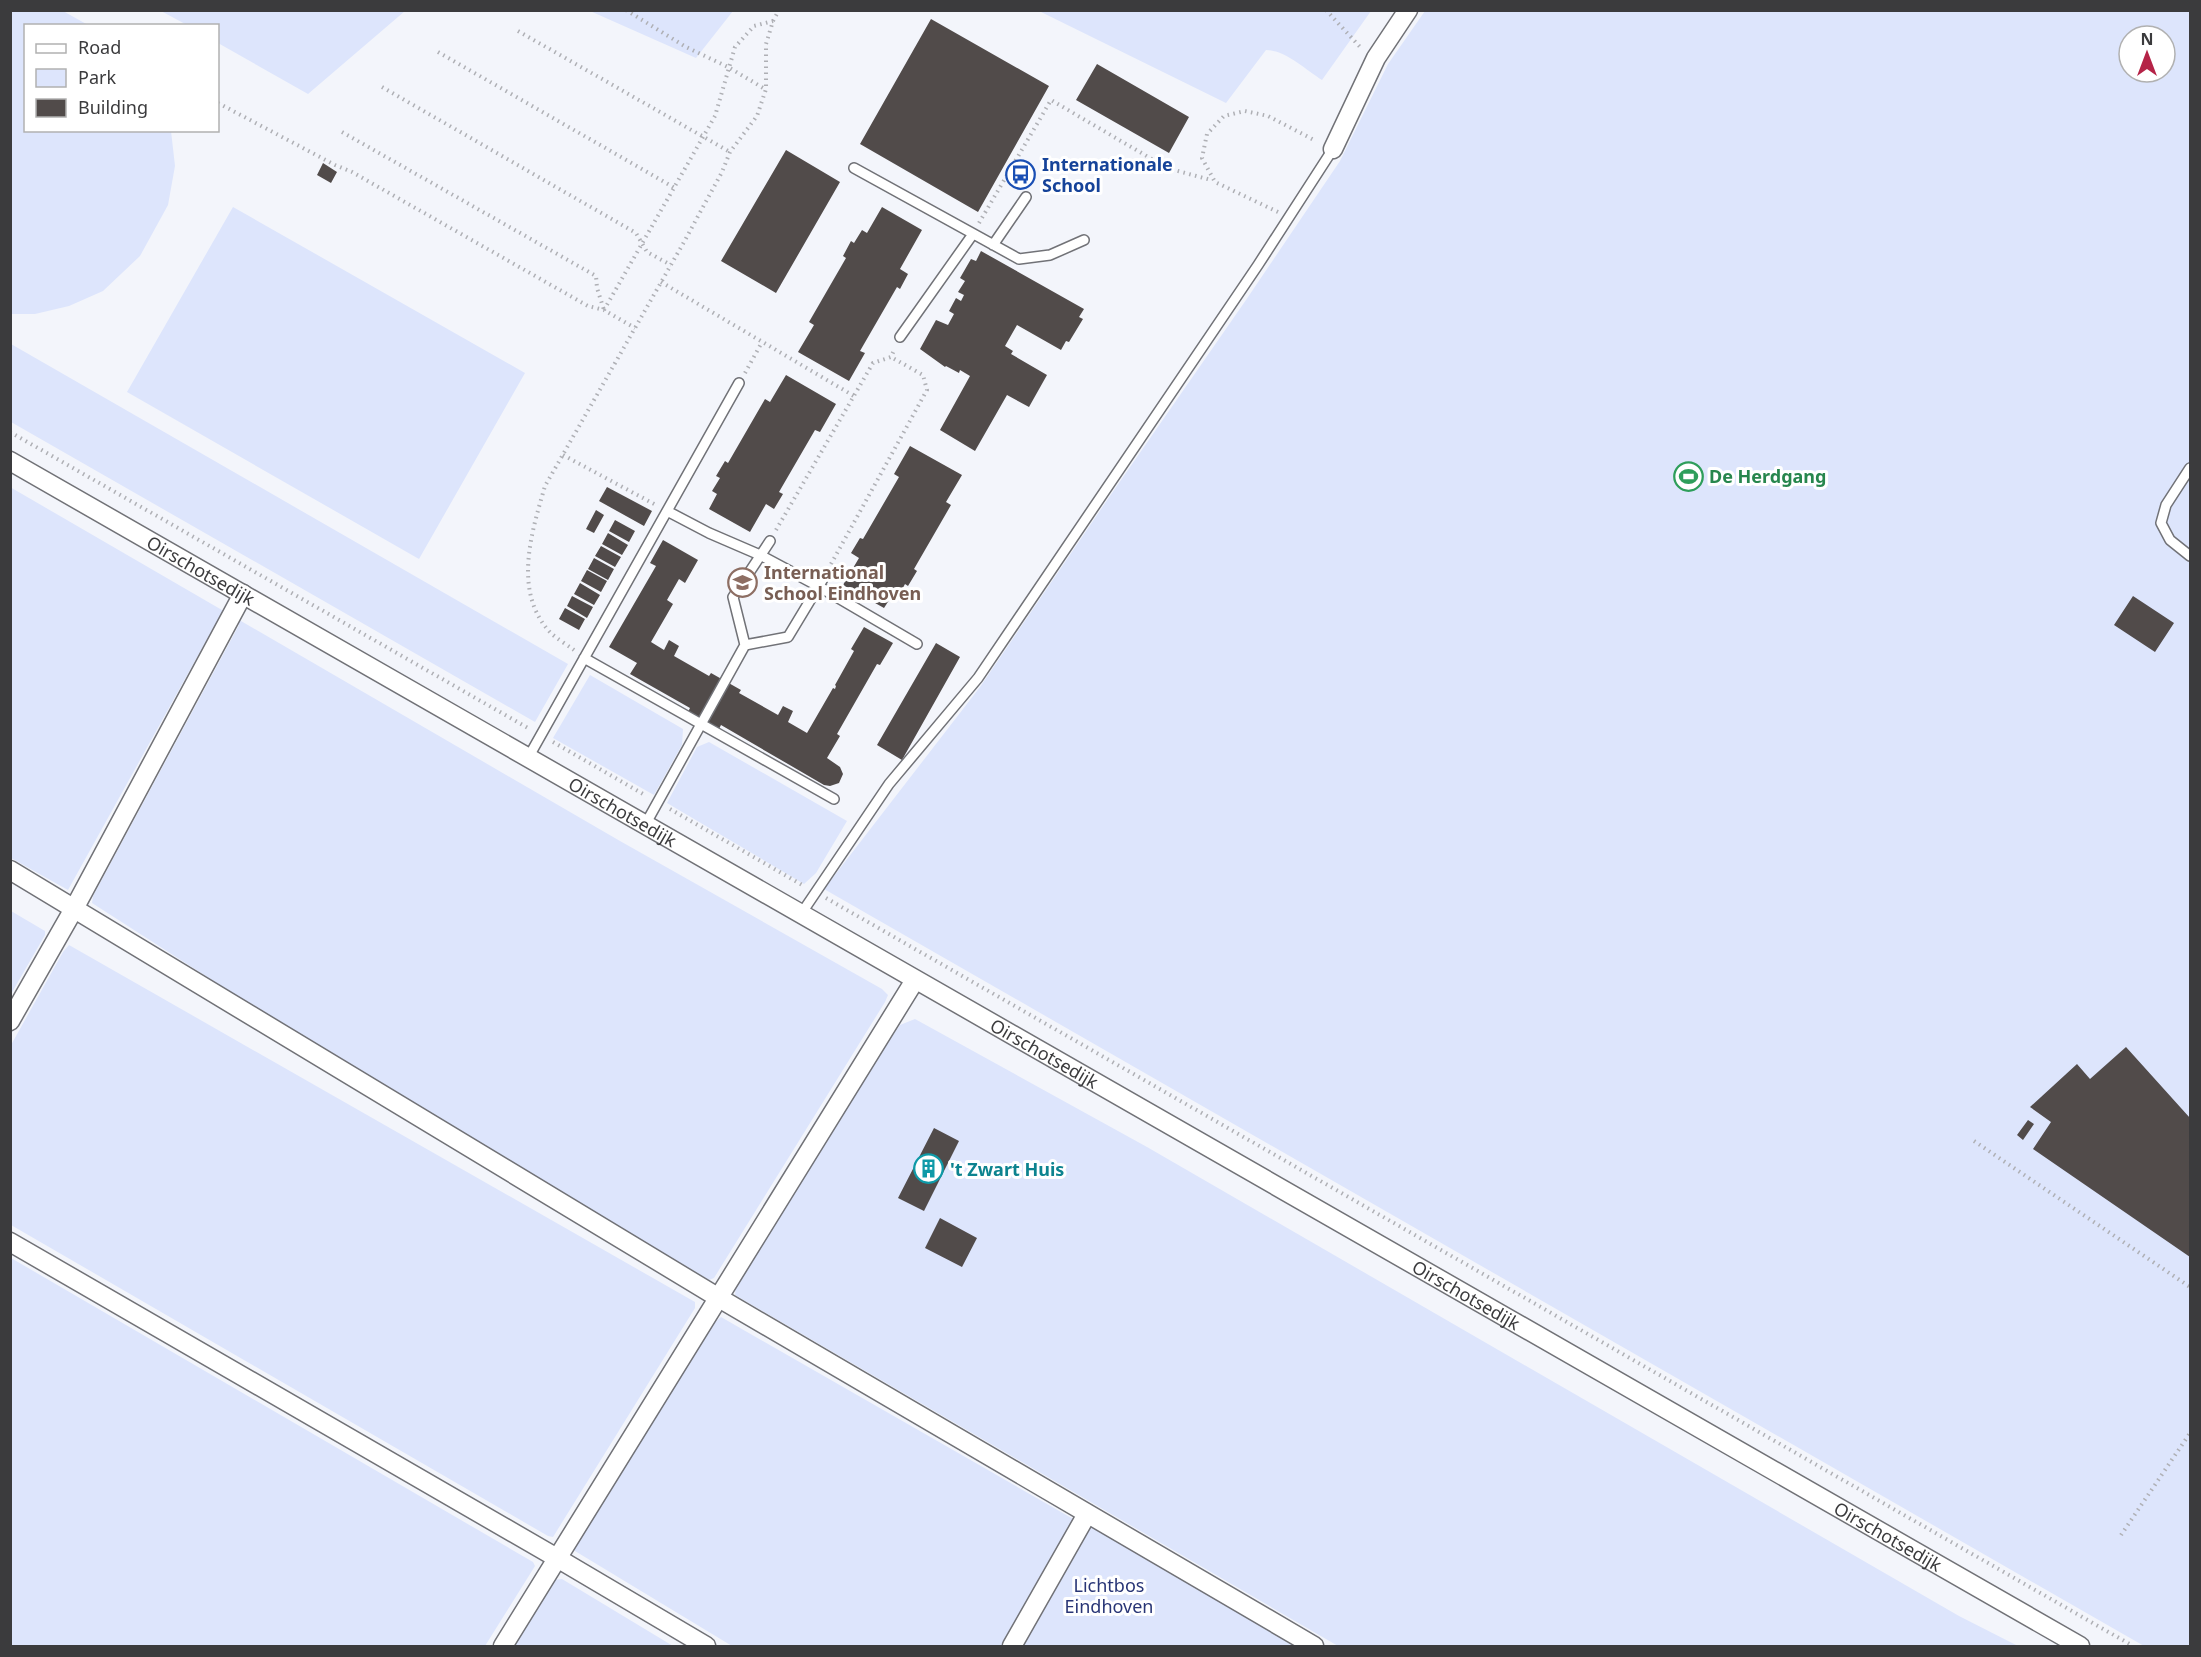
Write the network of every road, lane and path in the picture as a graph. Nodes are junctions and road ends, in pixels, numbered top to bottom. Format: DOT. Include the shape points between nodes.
graph roads {
  1 [pos="626,10"];
  2 [pos="779,10"];
  3 [pos="1326,10"];
  4 [pos="1408,10"];
  5 [pos="773,21"];
  6 [pos="518,31"];
  7 [pos="438,52"];
  8 [pos="1365,53"];
  9 [pos="728,67"];
  10 [pos="382,87"];
  11 [pos="766,89"];
  12 [pos="219,104"];
  13 [pos="342,132"];
  14 [pos="704,138"];
  15 [pos="730,152"];
  16 [pos="1329,155"];
  17 [pos="854,168"];
  18 [pos="1211,180"];
  19 [pos="675,188"];
  20 [pos="1026,197"];
  21 [pos="1296,207"];
  22 [pos="973,234"];
  23 [pos="1084,240"];
  24 [pos="643,245"];
  25 [pos="993,245"];
  26 [pos="671,265"];
  27 [pos="661,282"];
  28 [pos="604,310"];
  29 [pos="635,328"];
  30 [pos="900,337"];
  31 [pos="762,342"];
  32 [pos="891,357"];
  33 [pos="739,383"];
  34 [pos="854,396"];
  35 [pos="10,432"];
  36 [pos="563,455"];
  37 [pos="10,461"];
  38 [pos="2190,468"];
  39 [pos="667,511"];
  40 [pos="770,541"];
  41 [pos="760,555"];
  42 [pos="2190,556"];
  43 [pos="826,574"];
  44 [pos="818,586"];
  45 [pos="243,594"];
  46 [pos="917,644"];
  47 [pos="746,645"];
  48 [pos="584,658"];
  49 [pos="702,724"];
  50 [pos="541,735"];
  51 [pos="528,758"];
  52 [pos="834,799"];
  53 [pos="658,802"];
  54 [pos="645,825"];
  55 [pos="10,870"];
  56 [pos="815,892"];
  57 [pos="75,907"];
  58 [pos="801,914"];
  59 [pos="915,980"];
  60 [pos="10,1021"];
  61 [pos="1974,1141"];
  62 [pos="10,1242"];
  63 [pos="2190,1287"];
  64 [pos="719,1298"];
  65 [pos="2190,1433"];
  66 [pos="1087,1514"];
  67 [pos="2121,1535"];
  68 [pos="557,1558"];
  69 [pos="503,1647"];
  70 [pos="706,1647"];
  71 [pos="1012,1647"];
  72 [pos="1314,1647"];
  73 [pos="2080,1647"];
  74 [pos="2133,1647"];
  1 -- 9 [label="path" via="686,47"];
  2 -- 5 [label="path"];
  3 -- 8 [label="path"];
  4 -- 16 [label="street" via="1376,58"];
  5 -- 9 [label="path" via="754,26 735,47"];
  5 -- 11 [label="path" via="766,44"];
  6 -- 14 [label="path"];
  7 -- 19 [label="path"];
  9 -- 11 [label="path"];
  9 -- 14 [label="path" via="715,116"];
  10 -- 24 [label="path" via="636,233"];
  11 -- 15 [label="path" via="757,116"];
  12 -- 28 [label="path" via="352,172 588,306"];
  13 -- 28 [label="path" via="596,276"];
  14 -- 15 [label="path"];
  14 -- 19 [label="path"];
  15 -- 26 [label="path"];
  16 -- 21 [label="lane"];
  16 -- 21 [label="path" via="1316,142 1268,116 1245,111 1224,116 1208,134 1202,158 1215,182 1277,212"];
  17 -- 22 [label="lane"];
  18 -- 22 [label="path" via="1167,168 1051,100"];
  19 -- 24 [label="path"];
  20 -- 25 [label="lane"];
  21 -- 56 [label="lane" via="978,678 889,784"];
  22 -- 25 [label="lane"];
  22 -- 30 [label="lane"];
  23 -- 25 [label="lane" via="1050,255 1019,259"];
  24 -- 26 [label="path" via="647,252"];
  24 -- 28 [label="path"];
  26 -- 27 [label="path"];
  27 -- 29 [label="path"];
  27 -- 31 [label="path"];
  28 -- 29 [label="path"];
  29 -- 36 [label="path"];
  30 -- 32 [label="path"];
  31 -- 33 [label="path"];
  31 -- 34 [label="path"];
  32 -- 34 [label="path" via="873,363"];
  32 -- 43 [label="path" via="923,375 927,390"];
  33 -- 39 [label="lane"];
  34 -- 40 [label="path"];
  35 -- 50 [label="path"];
  36 -- 39 [label="path"];
  36 -- 48 [label="path" via="545,486 534,526 528,565 531,600 548,630"];
  37 -- 45 [label="street, Oirschotsedijk"];
  38 -- 42 [label="lane" via="2166,505 2161,523 2170,540"];
  39 -- 41 [label="lane"];
  39 -- 48 [label="lane"];
  40 -- 41 [label="lane"];
  41 -- 44 [label="lane"];
  41 -- 47 [label="lane" via="734,597"];
  43 -- 44 [label="lane"];
  44 -- 46 [label="lane"];
  44 -- 47 [label="lane" via="788,637"];
  45 -- 51 [label="street, Oirschotsedijk"];
  45 -- 57 [label="street"];
  47 -- 49 [label="lane"];
  48 -- 49 [label="lane"];
  48 -- 50 [label="lane"];
  49 -- 52 [label="lane"];
  49 -- 53 [label="lane"];
  50 -- 51 [label="lane"];
  50 -- 53 [label="path"];
  51 -- 54 [label="street, Oirschotsedijk"];
  53 -- 54 [label="lane"];
  53 -- 56 [label="path"];
  54 -- 58 [label="street, Oirschotsedijk"];
  55 -- 57 [label="street"];
  56 -- 58 [label="lane"];
  56 -- 74 [label="path"];
  57 -- 60 [label="street"];
  57 -- 64 [label="street"];
  58 -- 59 [label="street, Oirschotsedijk"];
  59 -- 64 [label="street"];
  59 -- 73 [label="street, Oirschotsedijk"];
  61 -- 63 [label="path"];
  62 -- 68 [label="street"];
  64 -- 66 [label="street"];
  64 -- 68 [label="street"];
  65 -- 67 [label="path"];
  66 -- 71 [label="street"];
  66 -- 72 [label="street"];
  68 -- 69 [label="street"];
  68 -- 70 [label="street"];
}
